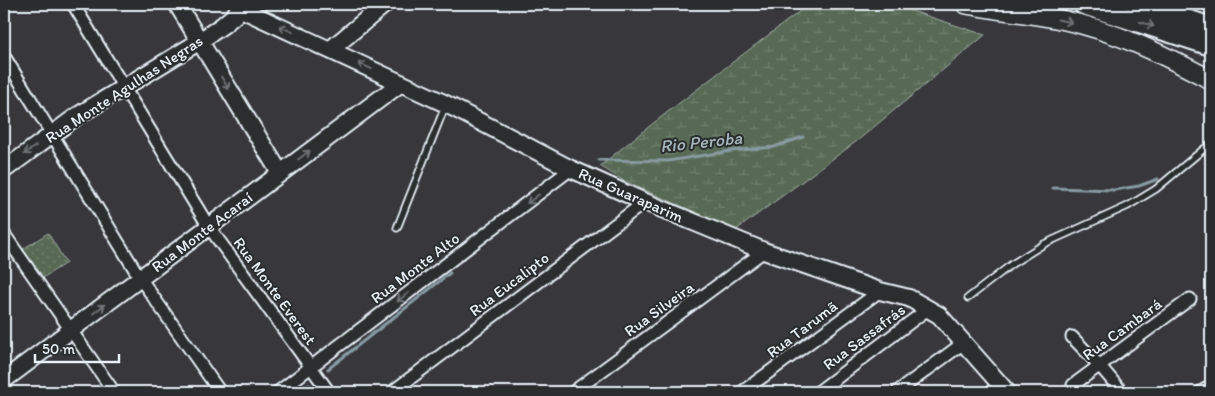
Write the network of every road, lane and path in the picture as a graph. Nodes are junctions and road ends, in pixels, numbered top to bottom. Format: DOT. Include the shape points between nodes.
graph roads {
  1 [pos="73,4"];
  2 [pos="177,4"];
  3 [pos="385,4"];
  4 [pos="965,4"];
  5 [pos="1084,4"];
  6 [pos="1138,4"];
  7 [pos="240,6"];
  8 [pos="200,41"];
  9 [pos="1208,41"];
  10 [pos="330,50"];
  11 [pos="4,56"];
  12 [pos="1211,80"];
  13 [pos="401,83"];
  14 [pos="124,87"];
  15 [pos="446,104"];
  16 [pos="52,135"];
  17 [pos="1211,143"];
  18 [pos="572,169"];
  19 [pos="4,170"];
  20 [pos="280,173"];
  21 [pos="645,202"];
  22 [pos="209,227"];
  23 [pos="397,228"];
  24 [pos="4,234"];
  25 [pos="764,251"];
  26 [pos="140,278"];
  27 [pos="880,291"];
  28 [pos="968,298"];
  29 [pos="1190,299"];
  30 [pos="929,308"];
  31 [pos="70,331"];
  32 [pos="1072,337"];
  33 [pos="962,344"];
  34 [pos="1100,366"];
  35 [pos="310,367"];
  36 [pos="4,380"];
  37 [pos="1073,385"];
  38 [pos="1211,386"];
  39 [pos="1000,390"];
  40 [pos="114,392"];
  41 [pos="220,392"];
  42 [pos="278,392"];
  43 [pos="329,392"];
  44 [pos="392,392"];
  45 [pos="573,392"];
  46 [pos="742,392"];
  47 [pos="818,392"];
  48 [pos="897,392"];
  49 [pos="1122,392"];
  50 [pos="1201,392"];
  1 -- 14 [label="street, Rua Monte Everest"];
  2 -- 8 [label="street"];
  3 -- 10 [label="street"];
  4 -- 12 [label="main road, one-way" via="1097,29 1144,46"];
  5 -- 9 [label="highway, one-way"];
  6 -- 9 [label="highway"];
  7 -- 8 [label="street, Rua Monte Agulhas Negras" via="229,20"];
  10 -- 7 [label="street, Rua Guaraparim, one-way"];
  8 -- 14 [label="street, Rua Monte Agulhas Negras"];
  8 -- 20 [label="street, one-way"];
  13 -- 10 [label="street, Rua Guaraparim, one-way"];
  11 -- 16 [label="street"];
  13 -- 15 [label="street, Rua Guaraparim"];
  20 -- 13 [label="street, Rua Monte Acaraí, one-way"];
  14 -- 16 [label="street, Rua Monte Agulhas Negras"];
  14 -- 22 [label="street, Rua Monte Everest"];
  15 -- 18 [label="street, Rua Guaraparim"];
  15 -- 23 [label="lane"];
  16 -- 19 [label="street, Rua Monte Agulhas Negras, one-way"];
  16 -- 26 [label="street"];
  17 -- 28 [label="lane" via="1149,193 1128,206 1044,244"];
  18 -- 21 [label="street, Rua Guaraparim"];
  18 -- 35 [label="street, Rua Monte Alto, one-way"];
  20 -- 22 [label="street, Rua Monte Acaraí"];
  21 -- 25 [label="street, Rua Guaraparim"];
  21 -- 44 [label="street, Rua Eucalipto"];
  22 -- 26 [label="street, Rua Monte Acaraí"];
  22 -- 35 [label="street, Rua Monte Everest"];
  24 -- 31 [label="street"];
  25 -- 27 [label="street, Rua Guaraparim"];
  25 -- 45 [label="street, Rua Silveira"];
  31 -- 26 [label="street, Rua Monte Acaraí, one-way"];
  26 -- 41 [label="street"];
  27 -- 30 [label="street, Rua Guaraparim" via="909,298"];
  27 -- 46 [label="street, Rua Tarumã"];
  29 -- 34 [label="street, Rua Cambará"];
  30 -- 33 [label="street, Rua Guaraparim" via="944,320"];
  30 -- 47 [label="street, Rua Sassafrás"];
  31 -- 36 [label="street, Rua Monte Acaraí"];
  31 -- 40 [label="street"];
  32 -- 34 [label="street"];
  33 -- 39 [label="street, Rua Guaraparim"];
  33 -- 48 [label="street"];
  34 -- 37 [label="street, Rua Cambará"];
  34 -- 49 [label="street"];
  35 -- 42 [label="street, Rua Monte Alto"];
  35 -- 43 [label="street, Rua Monte Everest"];
  38 -- 50 [label="street"];
}
